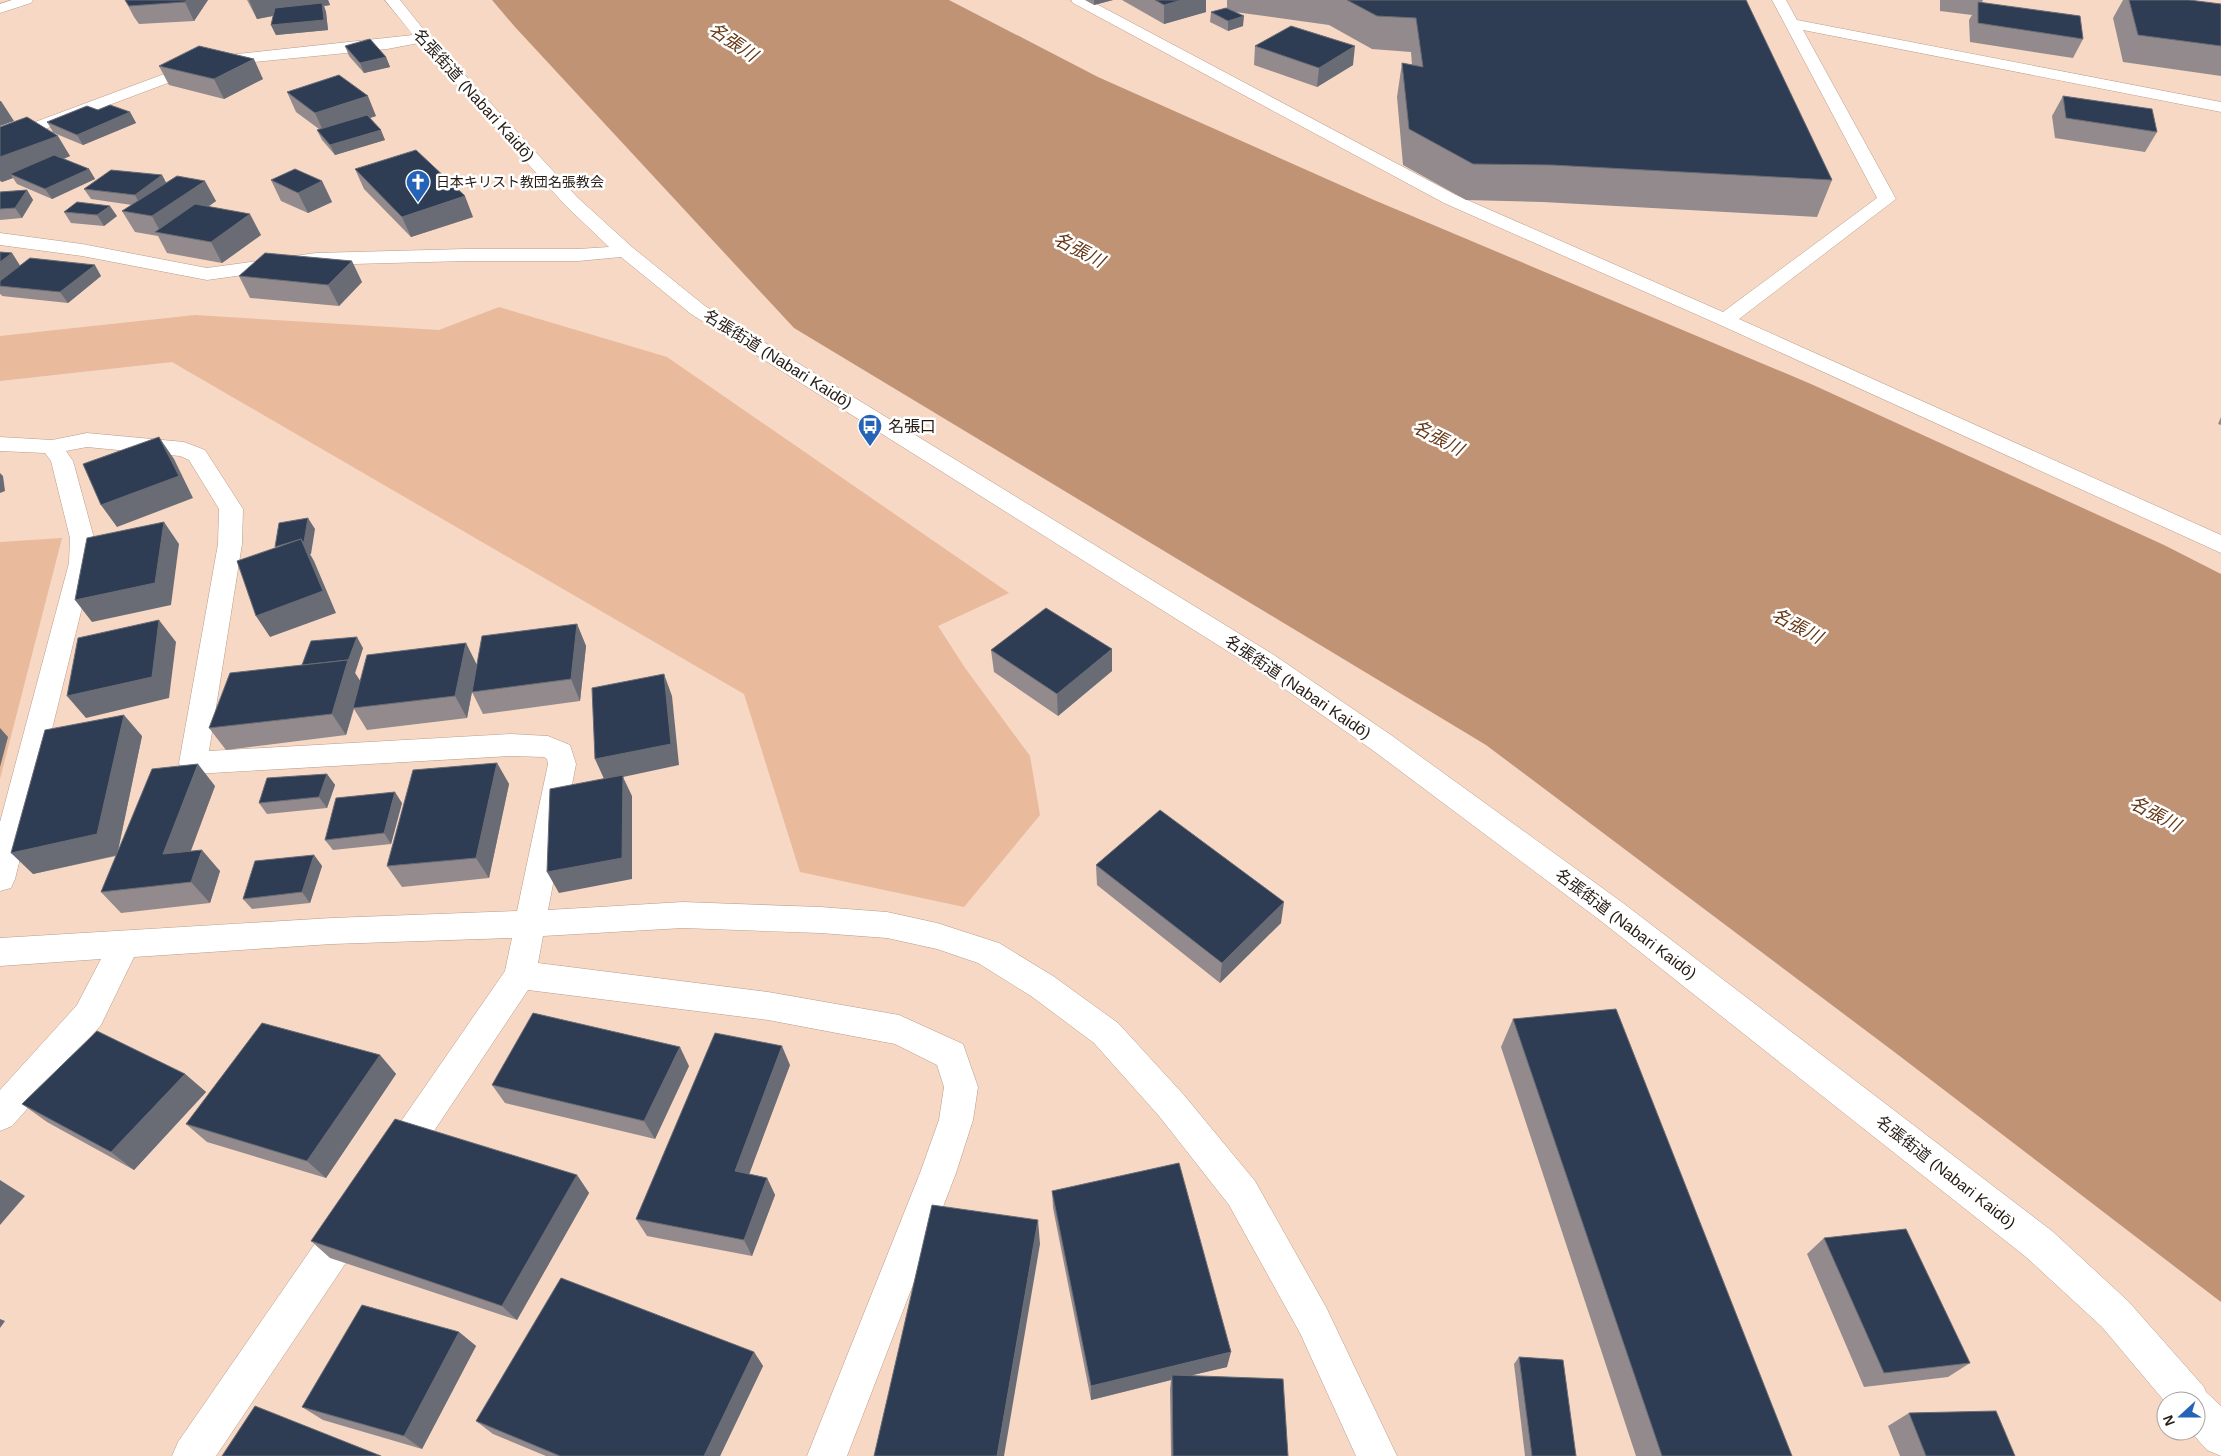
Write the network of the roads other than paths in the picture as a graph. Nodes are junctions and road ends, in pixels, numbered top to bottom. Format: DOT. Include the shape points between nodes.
graph roads {
  1 [pos="26,0"];
  2 [pos="392,0"];
  3 [pos="1078,0"];
  4 [pos="1779,0"];
  5 [pos="0,9"];
  6 [pos="1791,23"];
  7 [pos="423,38"];
  8 [pos="2221,107"];
  9 [pos="0,141"];
  10 [pos="0,239"];
  11 [pos="625,251"];
  12 [pos="1725,320"];
  13 [pos="0,444"];
  14 [pos="52,448"];
  15 [pos="2221,545"];
  16 [pos="0,879"];
  17 [pos="529,924"];
  18 [pos="124,945"];
  19 [pos="0,952"];
  20 [pos="520,975"];
  21 [pos="0,1115"];
  22 [pos="2181,1391"];
  23 [pos="2206,1419"];
  24 [pos="2221,1436"];
  25 [pos="192,1456"];
  26 [pos="826,1456"];
  27 [pos="1377,1456"];
  1 -- 5 [label="street"];
  2 -- 7 [label="street, 名張街道 (Nabari Kaidō)"];
  3 -- 12 [label="street" via="1450,199"];
  4 -- 6 [label="street"];
  6 -- 8 [label="street"];
  6 -- 12 [label="street" via="1887,199"];
  7 -- 9 [label="street" via="210,62"];
  7 -- 11 [label="street, 名張街道 (Nabari Kaidō)" via="571,202"];
  10 -- 11 [label="street" via="82,250 207,274 316,259 578,255"];
  11 -- 22 [label="street, 名張街道 (Nabari Kaidō)" via="698,310 1265,662 1381,742 1612,912 2039,1244 2116,1314"];
  12 -- 15 [label="street"];
  13 -- 14 [label="street"];
  14 -- 16 [label="street" via="62,461 82,538 81,563"];
  14 -- 17 [label="street" via="87,440 184,449 197,455 231,509 230,544 193,763 510,745 548,747 560,753 562,764"];
  17 -- 18 [label="street" via="332,931"];
  17 -- 20 [label="street"];
  17 -- 27 [label="street" via="683,915 888,925 937,936 988,954 1042,986 1106,1032 1171,1105 1242,1194 1314,1320"];
  18 -- 19 [label="street"];
  18 -- 21 [label="street" via="89,1015"];
  20 -- 25 [label="street"];
  20 -- 26 [label="street" via="768,1006 900,1030 951,1055 961,1087 956,1120 896,1284"];
  23 -- 24 [label="street"];
}
